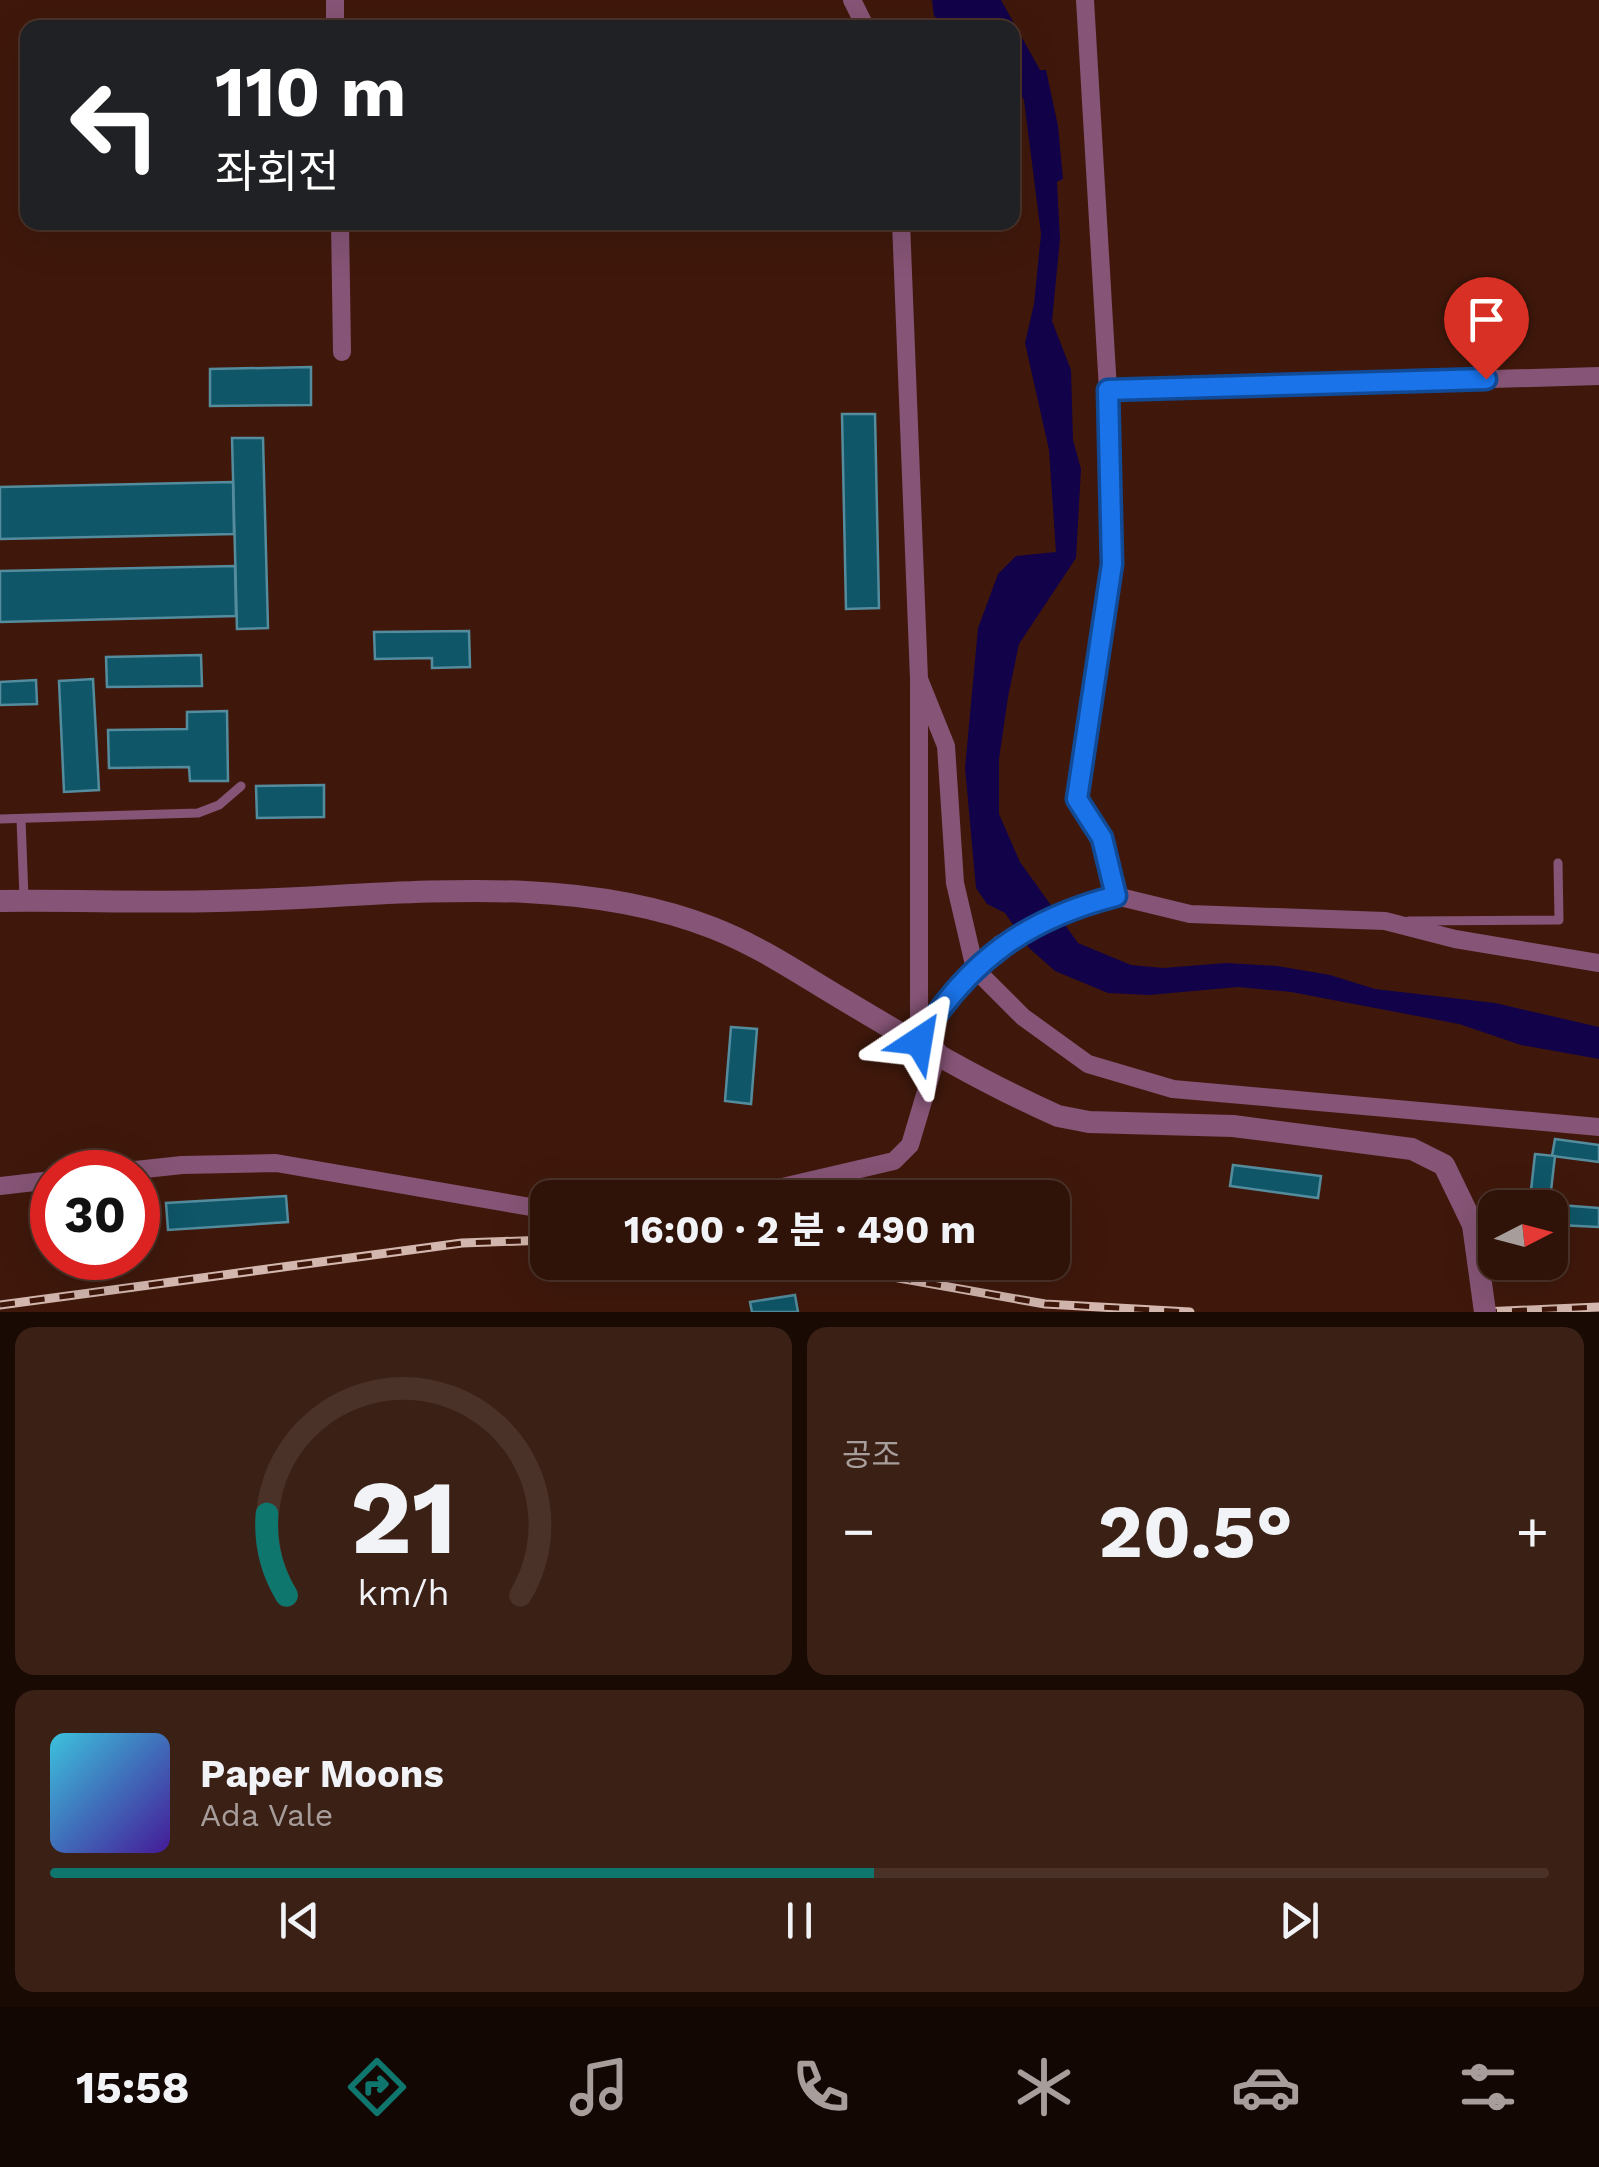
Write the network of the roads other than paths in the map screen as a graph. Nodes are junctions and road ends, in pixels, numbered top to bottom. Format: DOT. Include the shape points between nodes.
graph roads {
  1 [pos="1084,0"];
  2 [pos="340,230"];
  3 [pos="901,230"];
  4 [pos="342,352"];
  5 [pos="1599,376"];
  6 [pos="1108,390"];
  7 [pos="919,679"];
  8 [pos="241,786"];
  9 [pos="0,819"];
  10 [pos="21,819"];
  11 [pos="1558,862"];
  12 [pos="1116,896"];
  13 [pos="12,901"];
  14 [pos="1386,921"];
  15 [pos="1599,962"];
  16 [pos="975,970"];
  17 [pos="928,1046"];
  18 [pos="1599,1127"];
  19 [pos="160,1167"];
  20 [pos="814,1180"];
  21 [pos="30,1183"];
  22 [pos="0,1186"];
  23 [pos="530,1207"];
  24 [pos="1485,1312"];
  1 -- 6 [label="street"];
  2 -- 4 [label="street"];
  3 -- 7 [label="street"];
  5 -- 6 [label="street"];
  6 -- 12 [label="street" via="1112,564 1077,799 1102,838"];
  7 -- 16 [label="street" via="946,746 955,883"];
  7 -- 17 [label="street"];
  8 -- 10 [label="lane" via="198,813"];
  9 -- 10 [label="lane"];
  10 -- 13 [label="lane"];
  11 -- 14 [label="lane" via="1559,920"];
  12 -- 14 [label="street" via="1190,914"];
  12 -- 16 [label="street" via="1072,907 1000,944"];
  13 -- 17 [label="street" via="221,901 364,892 589,895 667,913 753,946"];
  14 -- 15 [label="street"];
  16 -- 17 [label="street" via="944,1001"];
  16 -- 18 [label="street" via="1023,1017 1088,1064 1172,1089"];
  17 -- 20 [label="street" via="910,1146 894,1162"];
  17 -- 24 [label="street, bridge" via="1058,1116 1233,1126 1412,1149 1444,1165 1473,1225"];
  19 -- 23 [label="street" via="276,1163"];
  21 -- 22 [label="street"];
}
